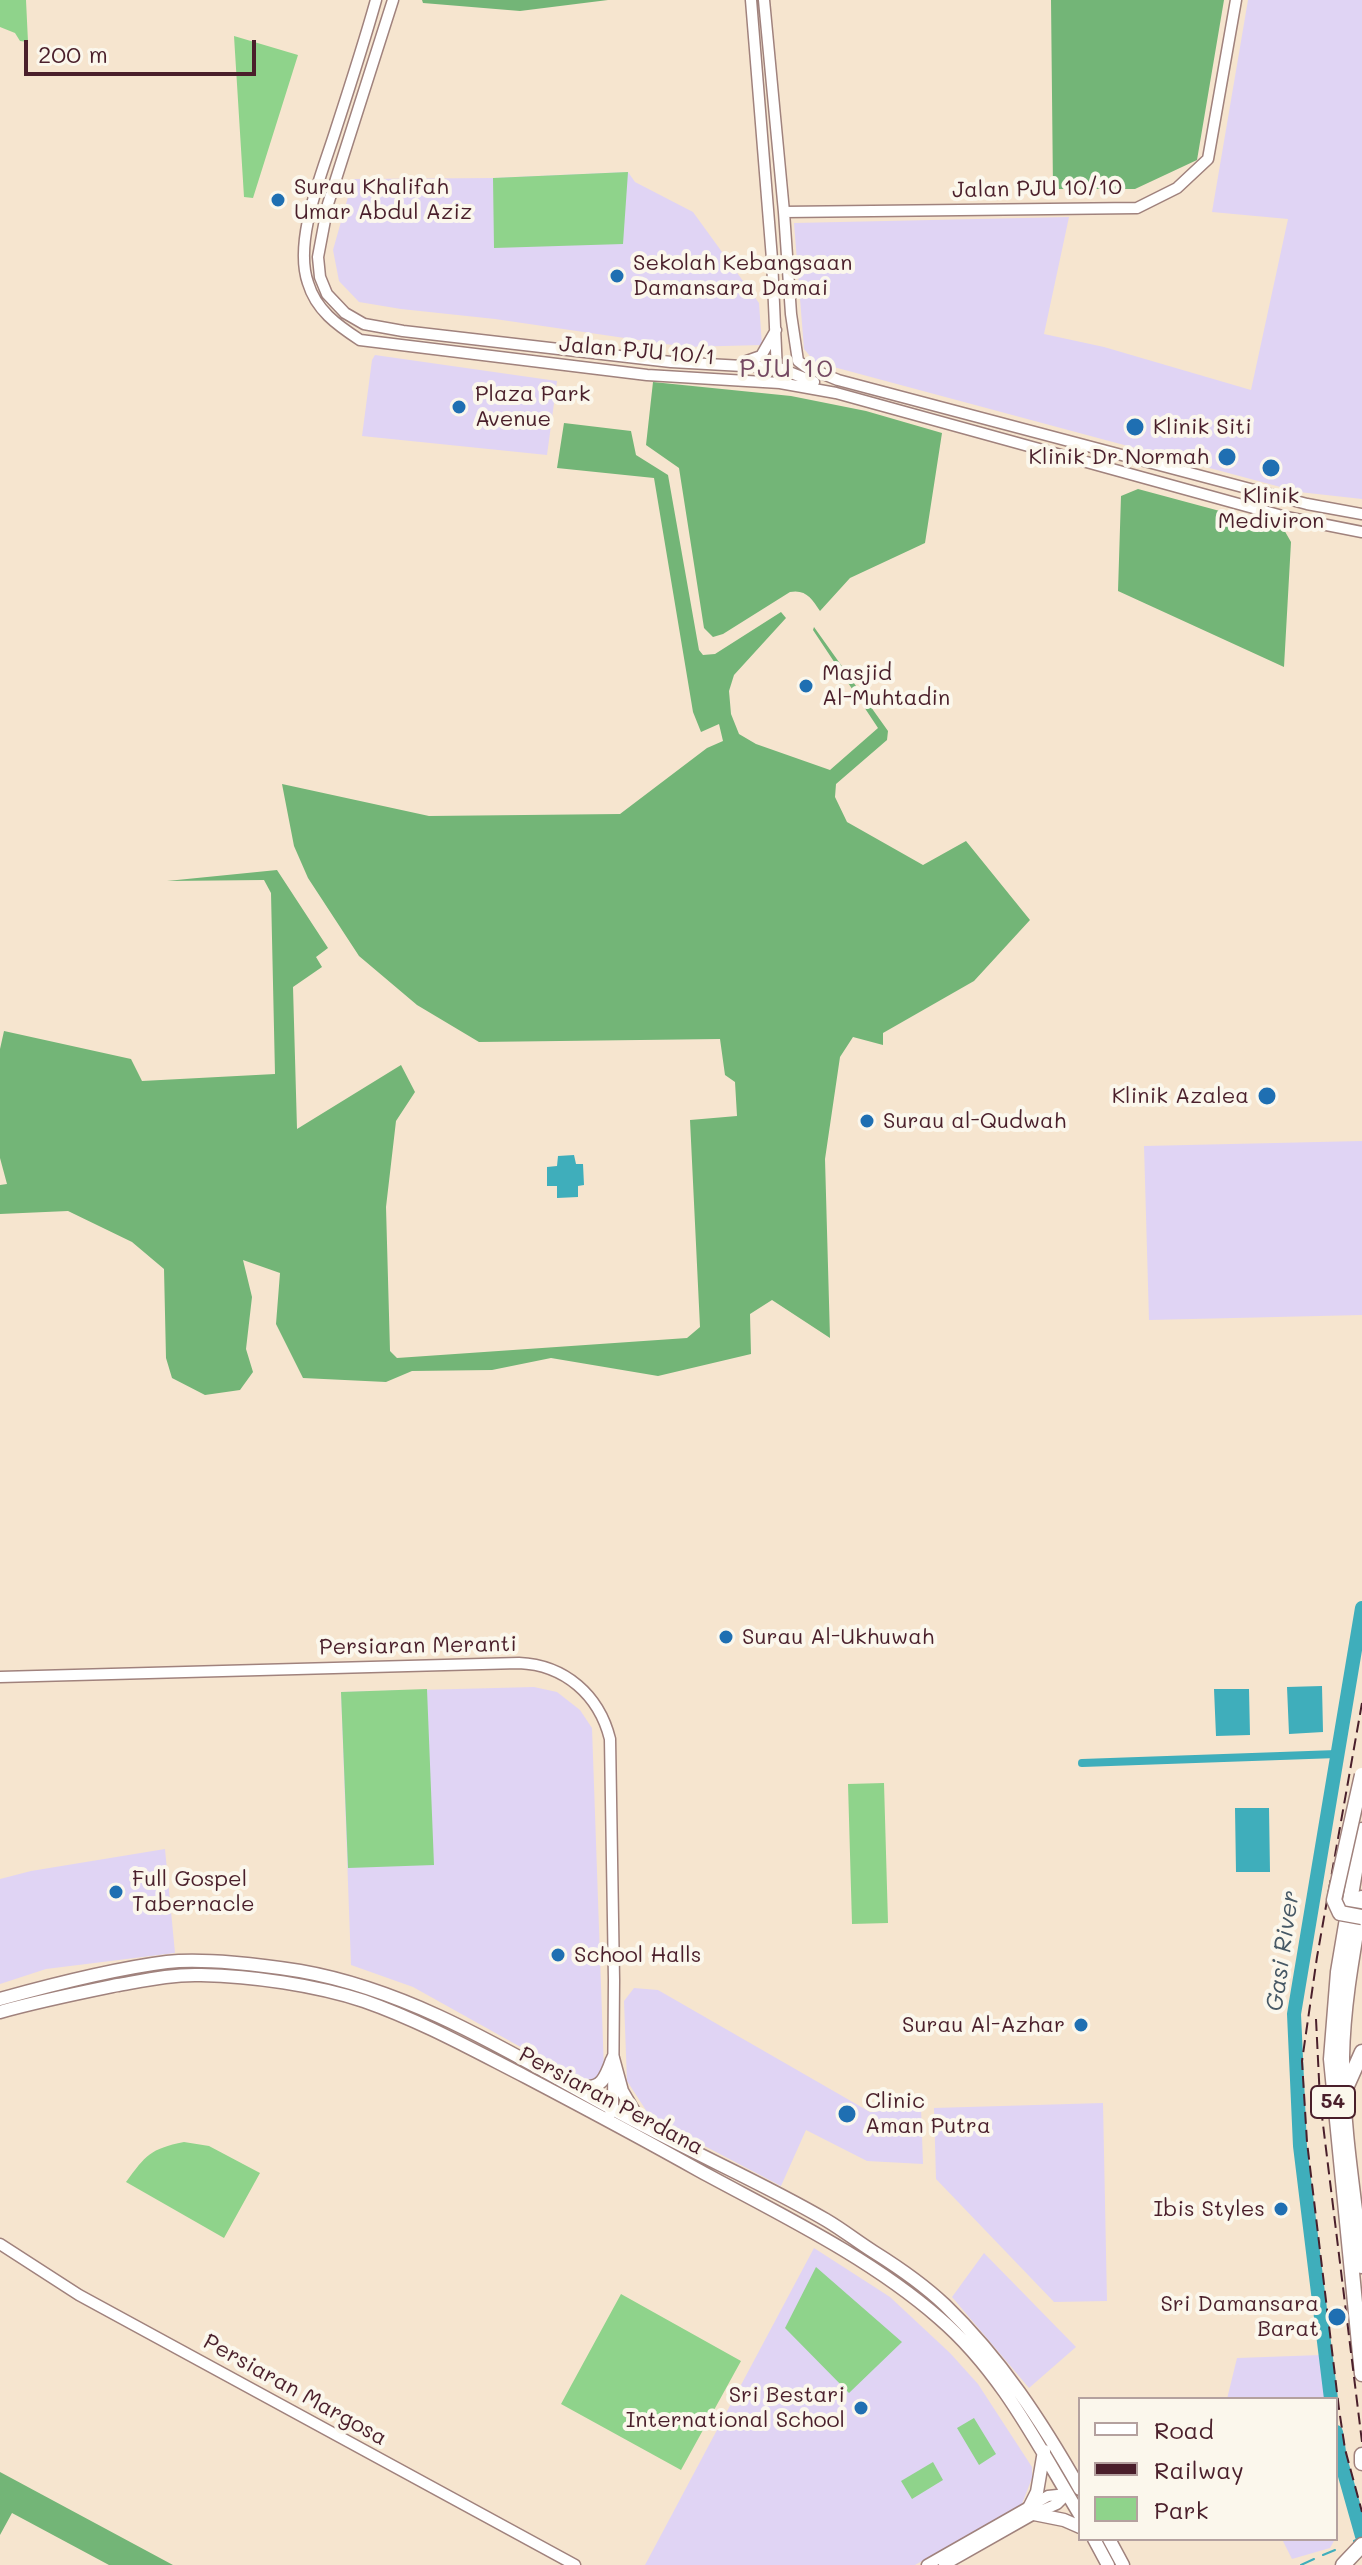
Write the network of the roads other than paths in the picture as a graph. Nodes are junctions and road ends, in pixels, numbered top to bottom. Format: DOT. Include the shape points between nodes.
graph roads {
  1 [pos="376,0"];
  2 [pos="393,0"];
  3 [pos="751,0"];
  4 [pos="764,0"];
  5 [pos="1236,0"];
  6 [pos="358,110"];
  7 [pos="331,147"];
  8 [pos="784,212"];
  9 [pos="772,259"];
  10 [pos="790,298"];
  11 [pos="776,329"];
  12 [pos="623,357"];
  13 [pos="728,365"];
  14 [pos="583,367"];
  15 [pos="779,368"];
  16 [pos="769,382"];
  17 [pos="836,393"];
  18 [pos="1362,514"];
  19 [pos="1362,532"];
  20 [pos="0,1677"];
  21 [pos="1362,1775"];
  22 [pos="1362,1830"];
  23 [pos="1362,1899"];
  24 [pos="1362,1917"];
  25 [pos="0,1999"];
  26 [pos="0,2012"];
  27 [pos="1362,2052"];
  28 [pos="613,2058"];
  29 [pos="573,2085"];
  30 [pos="1343,2095"];
  31 [pos="610,2114"];
  32 [pos="644,2127"];
  33 [pos="0,2244"];
  34 [pos="1362,2266"];
  35 [pos="1362,2374"];
  36 [pos="1044,2451"];
  37 [pos="1362,2455"];
  38 [pos="1362,2463"];
  39 [pos="1076,2494"];
  40 [pos="1032,2511"];
  41 [pos="1078,2526"];
  42 [pos="1095,2541"];
  43 [pos="1110,2541"];
  44 [pos="1358,2550"];
  45 [pos="575,2565"];
  46 [pos="927,2565"];
  47 [pos="944,2565"];
  48 [pos="1108,2565"];
  49 [pos="1123,2565"];
  50 [pos="1343,2565"];
  1 -- 7 [label="street, Jalan PJU 10/1"];
  2 -- 6 [label="street, Jalan PJU 10/1"];
  3 -- 9 [label="street"];
  4 -- 8 [label="street"];
  5 -- 8 [label="street, Jalan PJU 10/10" via="1208,159 1177,188 1137,208"];
  6 -- 7 [label="street"];
  6 -- 12 [label="street, Jalan PJU 10/1" via="328,204 318,257 327,294 345,313 364,324 403,331"];
  7 -- 14 [label="street, Jalan PJU 10/1" via="303,257 318,305 337,325 360,340"];
  8 -- 10 [label="street"];
  9 -- 10 [label="street"];
  9 -- 11 [label="street"];
  10 -- 18 [label="street" via="798,361 838,380"];
  11 -- 13 [label="street" via="761,356"];
  11 -- 15 [label="street"];
  12 -- 13 [label="street, Jalan PJU 10/1"];
  12 -- 14 [label="street"];
  13 -- 15 [label="street, Jalan PJU 10/1"];
  14 -- 16 [label="street, Jalan PJU 10/1"];
  15 -- 16 [label="street"];
  15 -- 17 [label="street, Jalan PJU 10/1"];
  16 -- 17 [label="street, Jalan PJU 10/1"];
  17 -- 19 [label="street, Jalan PJU 10/1" via="1256,509"];
  20 -- 28 [label="street, Persiaran Meranti" via="519,1663 563,1674 598,1708 610,1739"];
  21 -- 24 [label="highway, bridge" via="1334,1900 1340,1913"];
  22 -- 35 [label="highway, 54" via="1338,1972 1331,2059"];
  23 -- 30 [label="highway, 54" via="1344,2013"];
  25 -- 29 [label="main road, Persiaran Perdana" via="169,1962 296,1971 367,1986"];
  26 -- 31 [label="main road, Persiaran Perdana" via="169,1975 294,1984 363,2001 421,2024"];
  27 -- 30 [label="highway"];
  28 -- 29 [label="main road" via="595,2088"];
  28 -- 31 [label="street, Persiaran Meranti"];
  28 -- 32 [label="main road" via="622,2091"];
  29 -- 31 [label="main road, Persiaran Perdana"];
  30 -- 34 [label="highway, 54"];
  31 -- 32 [label="main road, Persiaran Perdana"];
  31 -- 36 [label="main road, Persiaran Perdana" via="876,2272 940,2319 991,2372"];
  32 -- 39 [label="main road, Persiaran Perdana" via="826,2220 939,2300 1000,2365 1050,2436 1072,2474"];
  33 -- 45 [label="street, Persiaran Margosa" via="79,2295"];
  36 -- 39 [label="main road, Persiaran Perdana"];
  36 -- 40 [label="main road"];
  37 -- 38 [label="highway"];
  39 -- 40 [label="street" via="1048,2496"];
  40 -- 41 [label="main road"];
  40 -- 46 [label="street"];
  40 -- 47 [label="street"];
  42 -- 48 [label="main road"];
  43 -- 49 [label="main road"];
  44 -- 50 [label="highway"];
}
